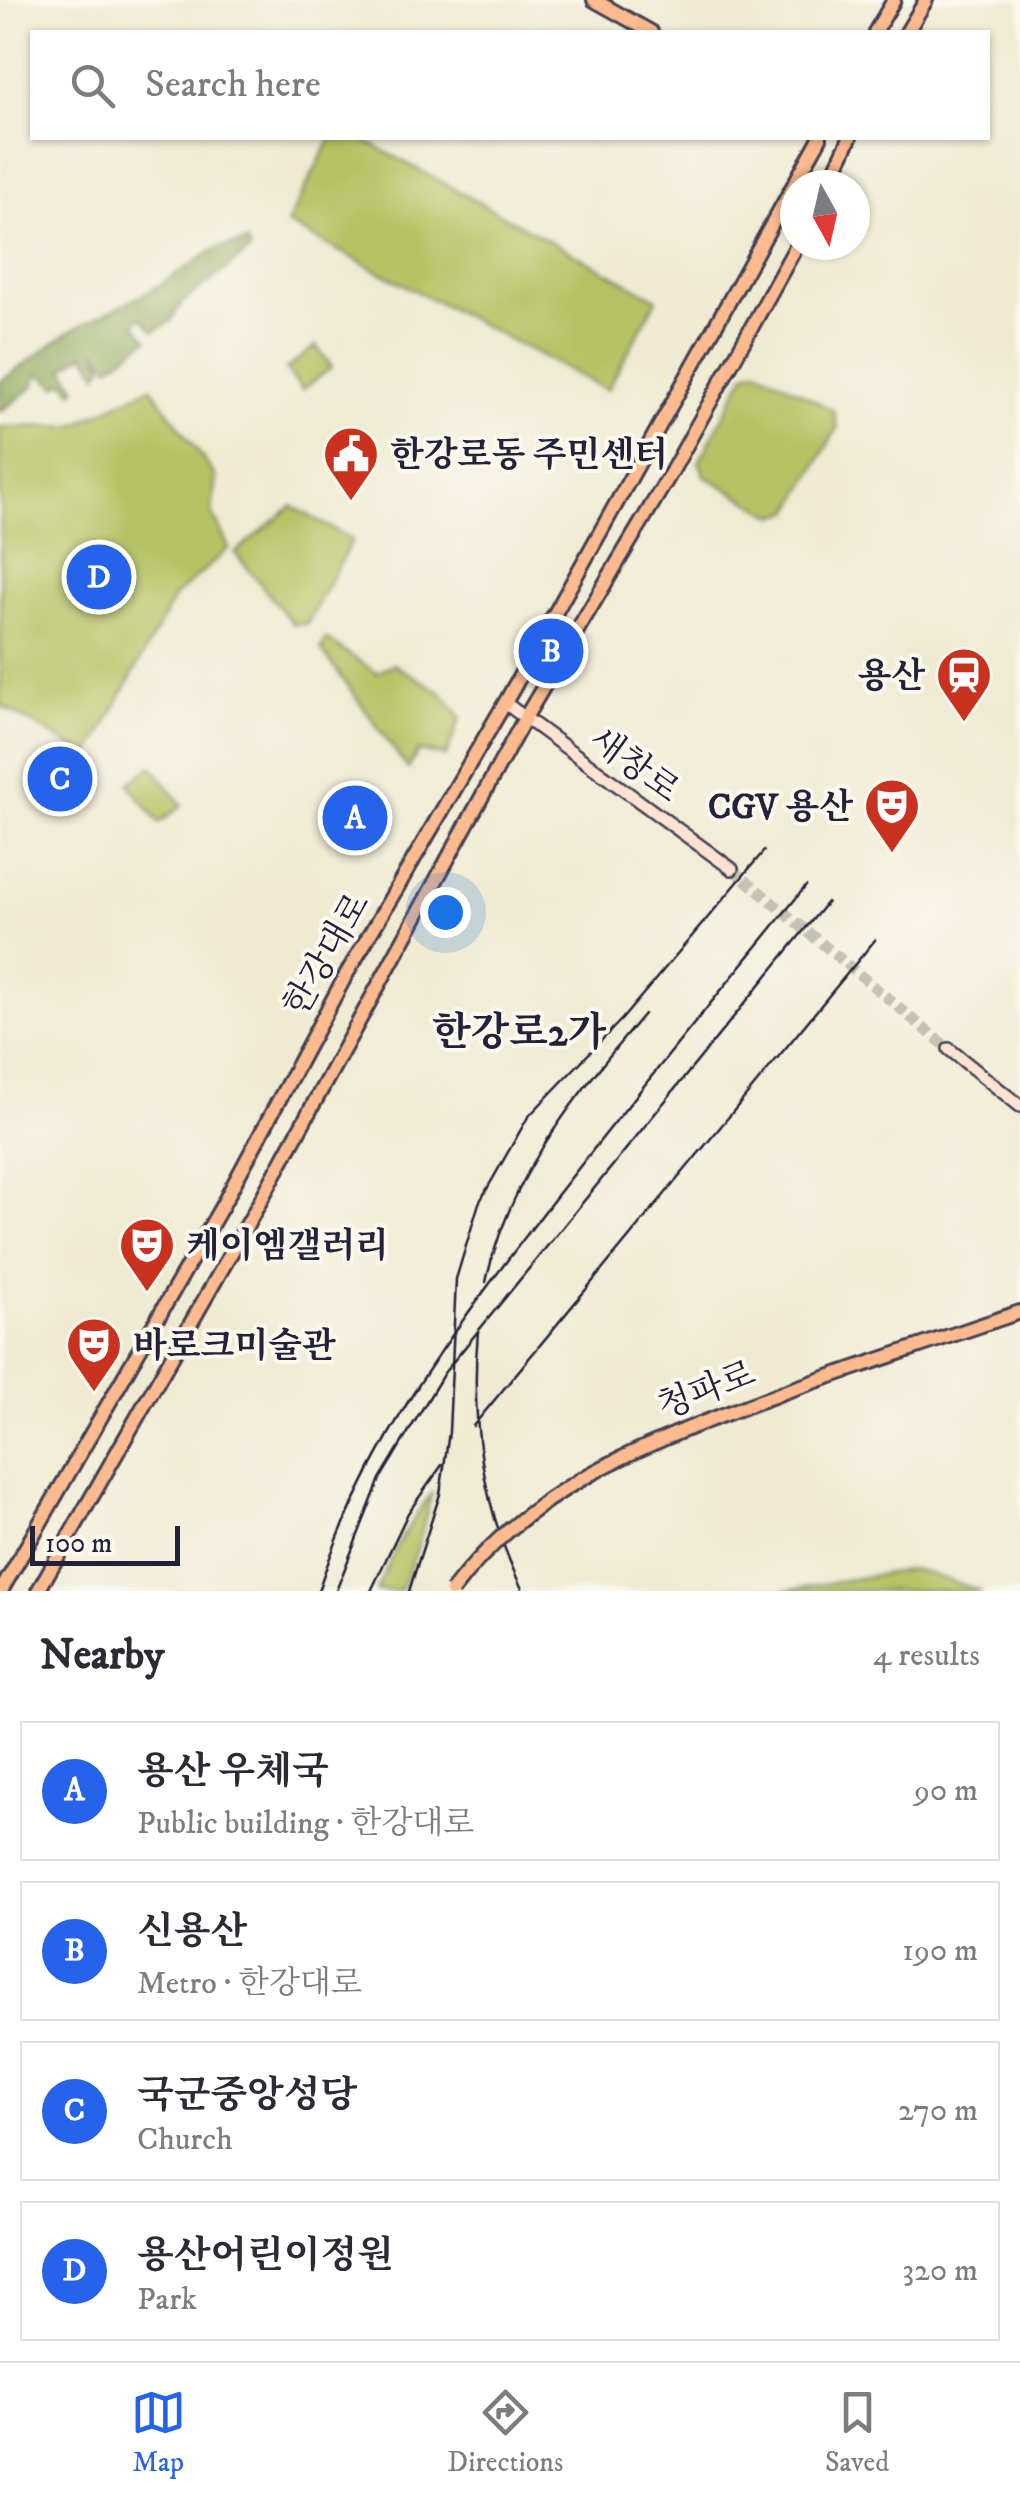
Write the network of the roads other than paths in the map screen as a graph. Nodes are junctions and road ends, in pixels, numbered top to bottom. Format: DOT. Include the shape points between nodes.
graph roads {
  1 [pos="594,0"];
  2 [pos="894,0"];
  3 [pos="926,0"];
  4 [pos="648,30"];
  5 [pos="876,30"];
  6 [pos="908,30"];
  7 [pos="819,140"];
  8 [pos="845,140"];
  9 [pos="834,170"];
  10 [pos="790,260"];
  11 [pos="505,703"];
  12 [pos="525,718"];
  13 [pos="732,870"];
  14 [pos="949,1049"];
  15 [pos="1020,1106"];
  16 [pos="1020,1312"];
  17 [pos="1,1591"];
  18 [pos="38,1591"];
  19 [pos="452,1591"];
  1 -- 4 [label="main road"];
  2 -- 5 [label="main road"];
  3 -- 6 [label="main road"];
  7 -- 11 [label="main road, 한강대로"];
  8 -- 9 [label="main road"];
  10 -- 12 [label="main road, 한강대로"];
  11 -- 12 [label="main road, 새창로"];
  11 -- 17 [label="main road, 한강대로"];
  12 -- 13 [label="main road, 새창로"];
  12 -- 18 [label="main road, 한강대로"];
  14 -- 15 [label="main road"];
  16 -- 19 [label="main road, 청파로, bridge" via="643,1445 566,1486 508,1530"];
}
